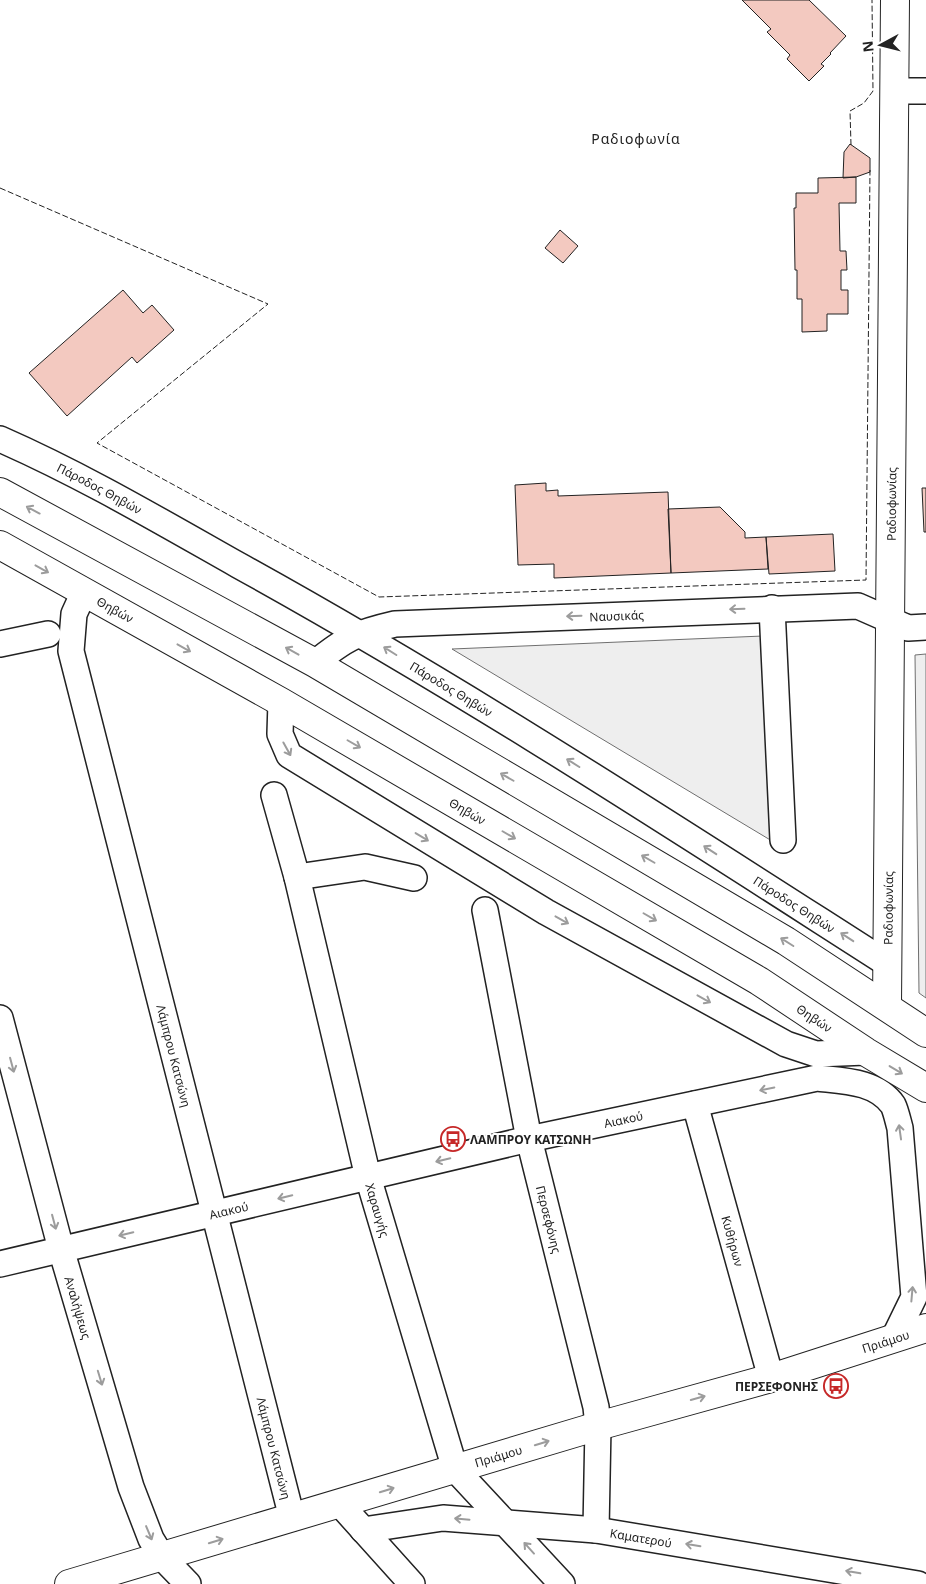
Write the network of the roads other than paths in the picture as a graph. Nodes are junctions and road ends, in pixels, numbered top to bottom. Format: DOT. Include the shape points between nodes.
graph roads {
  1 [pos="895,0"];
  2 [pos="894,90"];
  3 [pos="926,91"];
  4 [pos="0,438"];
  5 [pos="0,492"];
  6 [pos="0,545"];
  7 [pos="84,592"];
  8 [pos="772,608"];
  9 [pos="890,618"];
  10 [pos="926,627"];
  11 [pos="360,632"];
  12 [pos="48,634"];
  13 [pos="0,644"];
  14 [pos="315,663"];
  15 [pos="282,702"];
  16 [pos="274,794"];
  17 [pos="783,840"];
  18 [pos="297,877"];
  19 [pos="414,878"];
  20 [pos="485,910"];
  21 [pos="888,964"];
  22 [pos="887,1006"];
  23 [pos="0,1018"];
  24 [pos="926,1033"];
  25 [pos="866,1052"];
  26 [pos="926,1088"];
  27 [pos="695,1104"];
  28 [pos="529,1139"];
  29 [pos="368,1177"];
  30 [pos="216,1214"];
  31 [pos="61,1249"];
  32 [pos="0,1264"];
  33 [pos="926,1328"];
  34 [pos="894,1338"];
  35 [pos="771,1378"];
  36 [pos="598,1426"];
  37 [pos="455,1470"];
  38 [pos="340,1504"];
  39 [pos="292,1518"];
  40 [pos="507,1524"];
  41 [pos="363,1530"];
  42 [pos="596,1530"];
  43 [pos="162,1557"];
  44 [pos="69,1584"];
  45 [pos="188,1584"];
  46 [pos="412,1584"];
  47 [pos="562,1584"];
  48 [pos="918,1584"];
  1 -- 2 [label="main road, Ραδιοφωνίας"];
  2 -- 3 [label="street"];
  2 -- 9 [label="main road, Ραδιοφωνίας"];
  4 -- 11 [label="street, Πάροδος Θηβών" via="58,465"];
  14 -- 5 [label="main road, one-way"];
  6 -- 7 [label="main road, Θηβών, one-way"];
  7 -- 15 [label="main road, Θηβών, one-way"];
  7 -- 30 [label="street, Λάμπρου Κατσώνη" via="74,614 71,652"];
  8 -- 9 [label="street, Ναυσικάς" via="858,606"];
  8 -- 11 [label="street, Ναυσικάς, one-way" via="395,624"];
  8 -- 17 [label="street"];
  9 -- 10 [label="street, Ναυσικάς" via="908,628"];
  9 -- 21 [label="main road, Ραδιοφωνίας"];
  11 -- 14 [label="street, Ναυσικάς"];
  21 -- 11 [label="street, Πάροδος Θηβών, one-way" via="620,792"];
  12 -- 13 [label="street"];
  22 -- 14 [label="main road, one-way" via="786,941"];
  15 -- 25 [label="main road, Θηβών, one-way" via="759,981"];
  15 -- 25 [label="street, one-way" via="280,734 289,755 546,912 786,1044 816,1054"];
  16 -- 18 [label="street, Χαραυγής"];
  18 -- 19 [label="street" via="365,867"];
  18 -- 29 [label="street, Χαραυγής"];
  20 -- 28 [label="street, Περσεφόνης"];
  21 -- 22 [label="main road, Ραδιοφωνίας"];
  22 -- 24 [label="main road"];
  23 -- 31 [label="street, Αναλήψεως, one-way"];
  25 -- 26 [label="main road, Θηβών, one-way"];
  27 -- 28 [label="street, Αιακού"];
  34 -- 27 [label="street, Αιακού, one-way" via="914,1297 900,1128 893,1106 877,1089 817,1078"];
  27 -- 35 [label="street, Κυθήρων"];
  28 -- 29 [label="street, Αιακού, one-way"];
  28 -- 36 [label="street, Περσεφόνης"];
  29 -- 30 [label="street, Αιακού, one-way"];
  29 -- 37 [label="street, Χαραυγής"];
  30 -- 31 [label="street, Αιακού, one-way"];
  30 -- 39 [label="street, Λάμπρου Κατσώνη"];
  31 -- 32 [label="street, Αιακού"];
  31 -- 43 [label="street, Αναλήψεως, one-way" via="131,1487 151,1539"];
  33 -- 34 [label="main road, Πριάμου"];
  34 -- 35 [label="main road, Πριάμου"];
  36 -- 35 [label="main road, Πριάμου, one-way"];
  37 -- 36 [label="main road, Πριάμου, one-way"];
  36 -- 42 [label="street, Περσεφόνης"];
  38 -- 37 [label="main road, Πριάμου, one-way"];
  37 -- 40 [label="street, Χαραυγής"];
  38 -- 39 [label="main road, Πριάμου"];
  38 -- 41 [label="street"];
  43 -- 39 [label="main road, Πριάμου, one-way"];
  40 -- 41 [label="street, Καματερού, one-way" via="443,1518"];
  40 -- 42 [label="street, Καματερού"];
  47 -- 40 [label="street, Χαραυγής, one-way"];
  41 -- 46 [label="street"];
  48 -- 42 [label="street, Καματερού, one-way"];
  43 -- 44 [label="main road, Πριάμου"];
  43 -- 45 [label="street, Αναλήψεως"];
}
